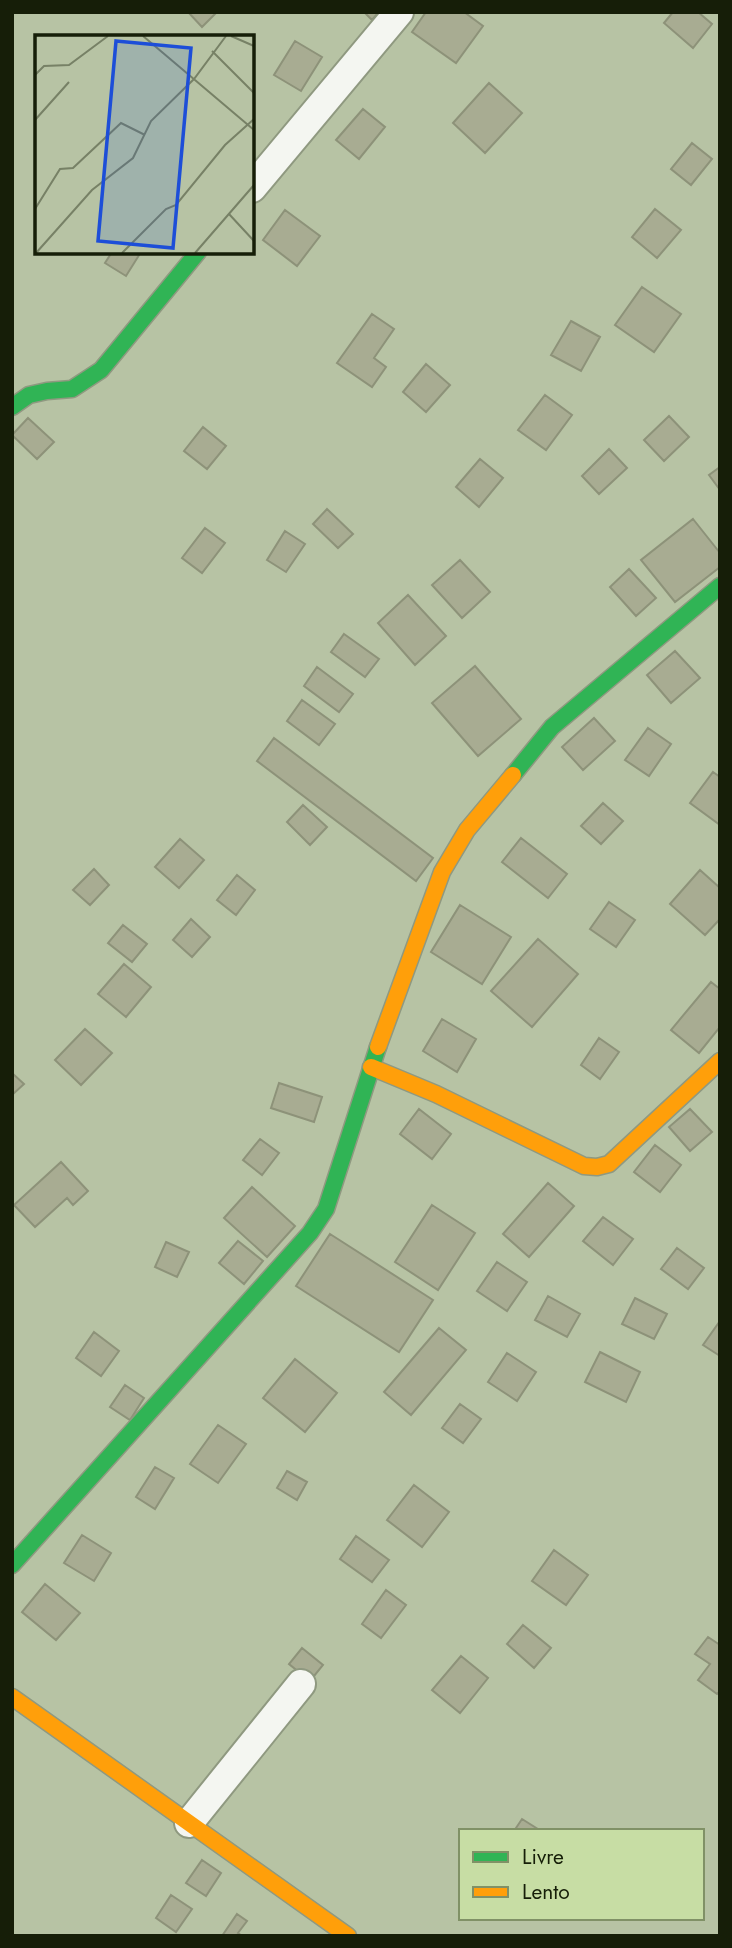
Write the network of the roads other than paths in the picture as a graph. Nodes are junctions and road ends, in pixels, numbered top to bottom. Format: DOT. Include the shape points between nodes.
graph roads {
  1 [pos="399,12"];
  2 [pos="254,186"];
  3 [pos="196,254"];
  4 [pos="12,407"];
  5 [pos="720,586"];
  6 [pos="720,1060"];
  7 [pos="371,1067"];
  8 [pos="12,1565"];
  9 [pos="301,1684"];
  10 [pos="12,1697"];
  11 [pos="189,1823"];
  12 [pos="348,1936"];
  1 -- 2 [label="street"];
  3 -- 4 [label="street" via="100,370 72,389 29,395"];
  5 -- 7 [label="street" via="552,727 467,830 442,872"];
  6 -- 7 [label="street" via="609,1164 597,1167 584,1166"];
  7 -- 8 [label="street" via="326,1209 310,1233"];
  9 -- 11 [label="street"];
  10 -- 11 [label="street"];
  11 -- 12 [label="street"];
}
